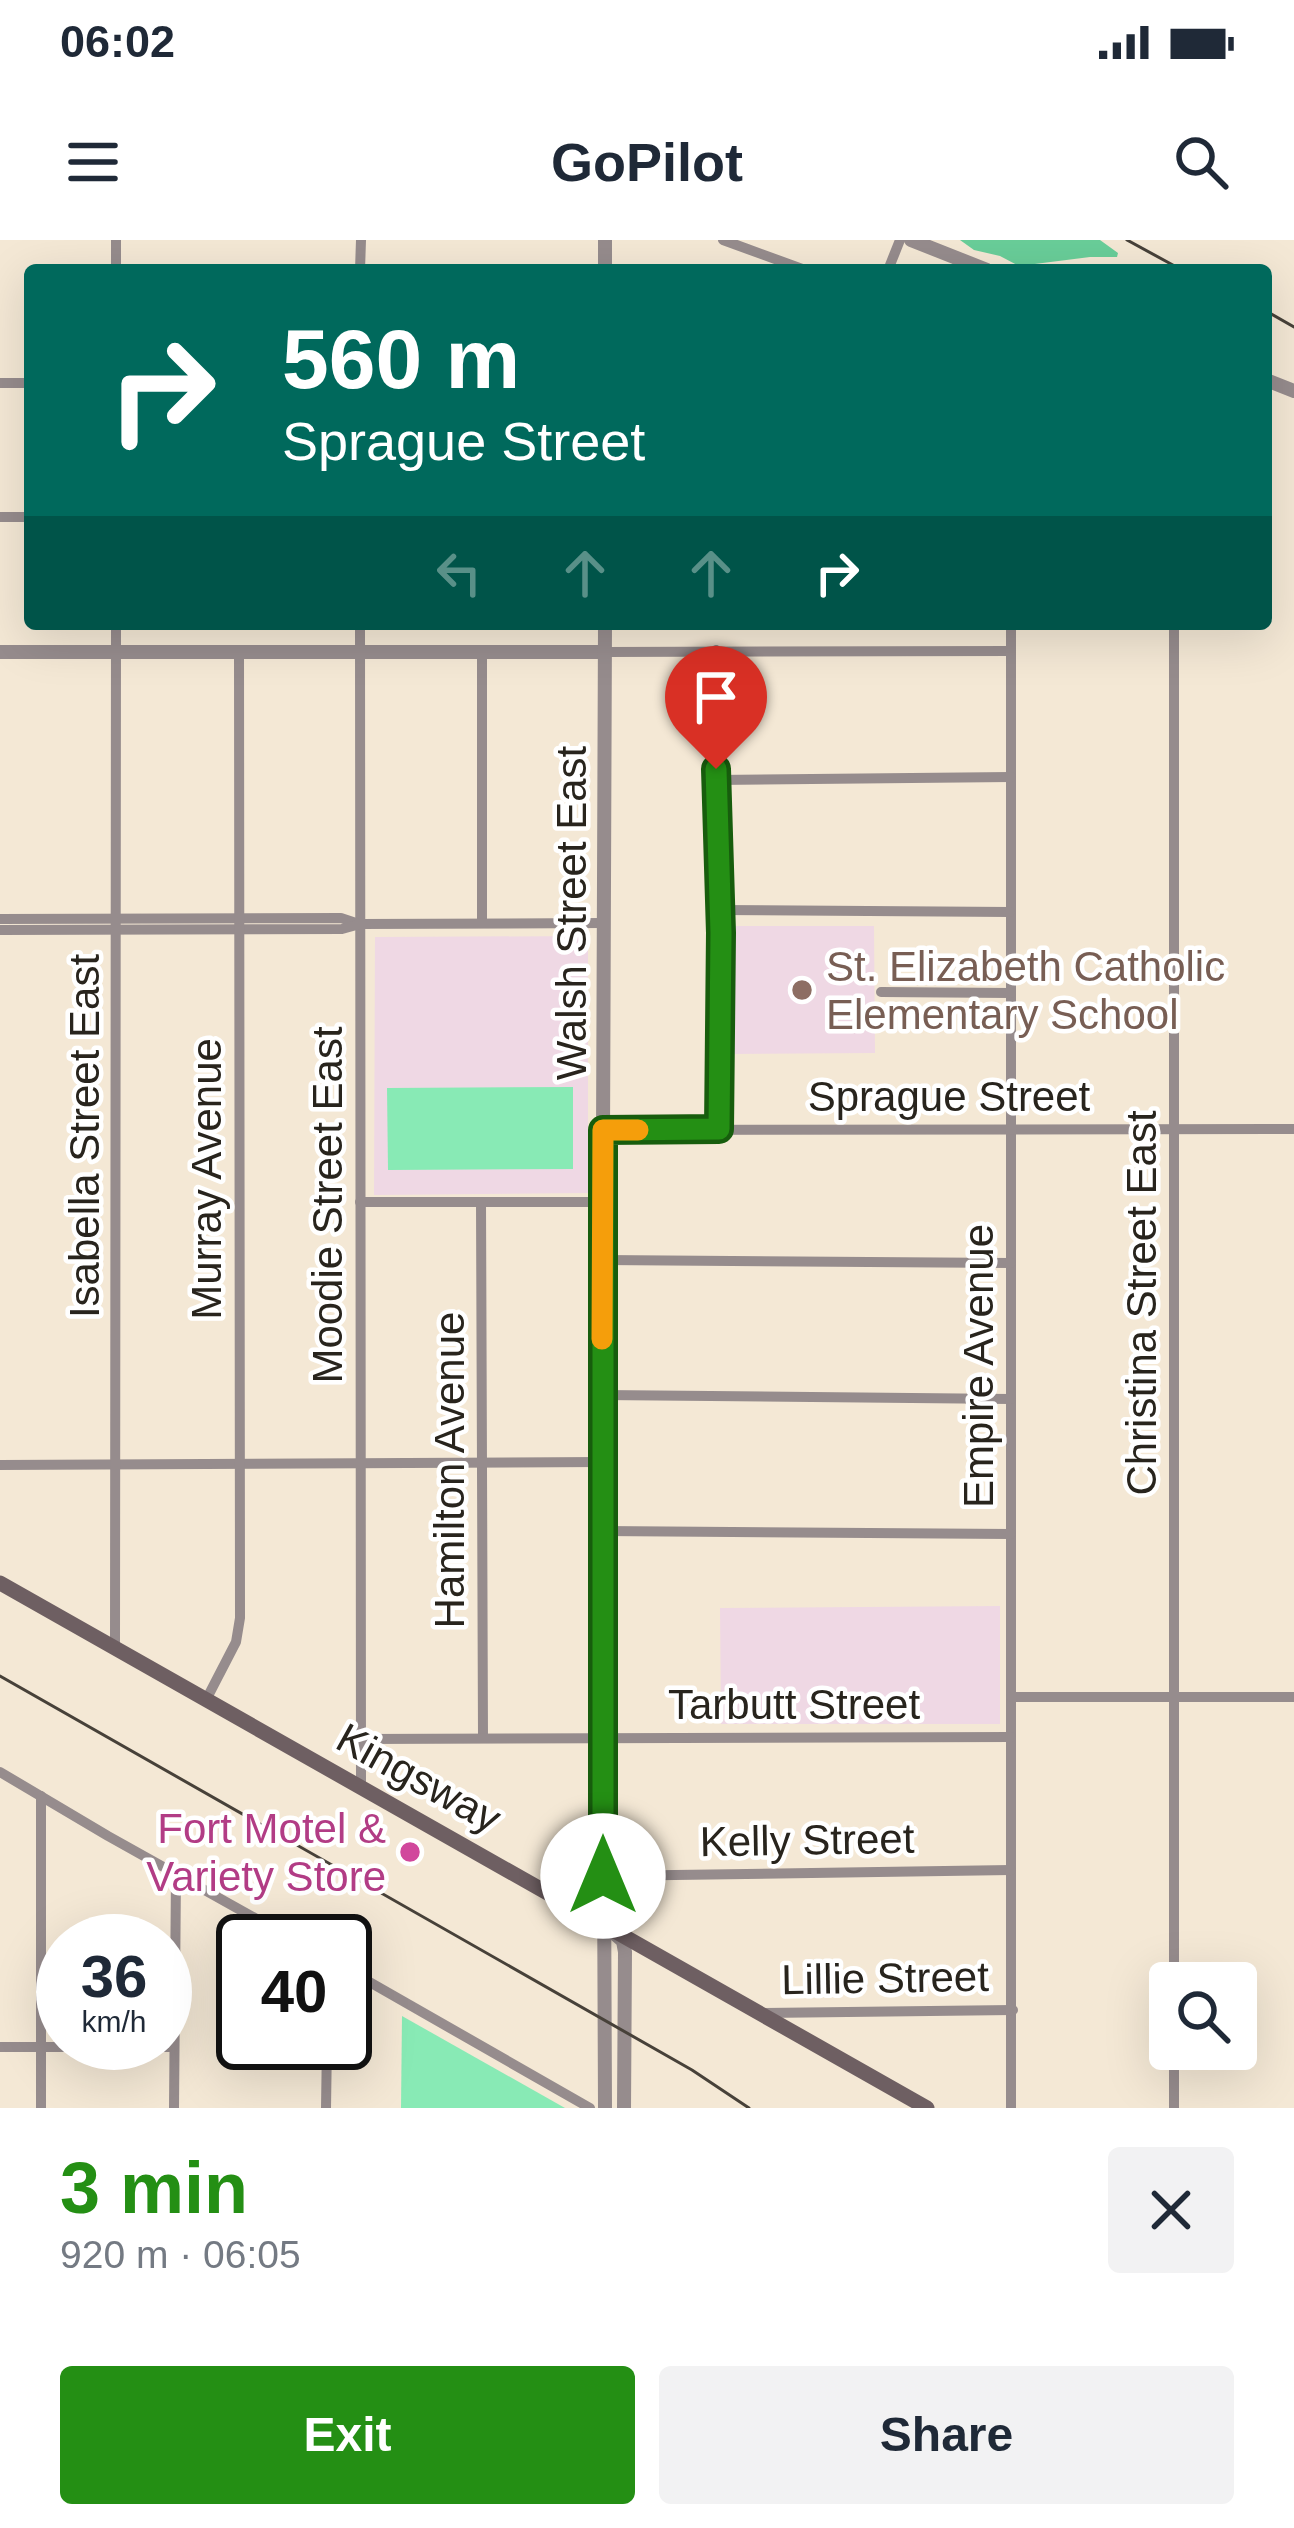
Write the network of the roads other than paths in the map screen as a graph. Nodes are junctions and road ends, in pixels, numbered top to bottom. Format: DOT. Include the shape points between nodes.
graph roads {
  1 [pos="723,240"];
  2 [pos="910,240"];
  3 [pos="789,264"];
  4 [pos="972,264"];
  5 [pos="116,630"];
  6 [pos="360,630"];
  7 [pos="605,630"];
  8 [pos="1011,630"];
  9 [pos="1174,630"];
  10 [pos="716,650"];
  11 [pos="360,651"];
  12 [pos="1011,651"];
  13 [pos="0,652"];
  14 [pos="116,652"];
  15 [pos="239,652"];
  16 [pos="482,652"];
  17 [pos="605,652"];
  18 [pos="1011,777"];
  19 [pos="716,780"];
  20 [pos="718,910"];
  21 [pos="1010,912"];
  22 [pos="0,919"];
  23 [pos="482,923"];
  24 [pos="604,923"];
  25 [pos="118,924"];
  26 [pos="239,924"];
  27 [pos="360,924"];
  28 [pos="0,930"];
  29 [pos="881,992"];
  30 [pos="1010,993"];
  31 [pos="1174,1128"];
  32 [pos="719,1129"];
  33 [pos="1294,1129"];
  34 [pos="603,1130"];
  35 [pos="1011,1130"];
  36 [pos="360,1202"];
  37 [pos="482,1202"];
  38 [pos="603,1202"];
  39 [pos="603,1260"];
  40 [pos="1011,1263"];
  41 [pos="602,1396"];
  42 [pos="1011,1399"];
  43 [pos="481,1462"];
  44 [pos="602,1462"];
  45 [pos="117,1463"];
  46 [pos="238,1463"];
  47 [pos="361,1463"];
  48 [pos="0,1465"];
  49 [pos="602,1531"];
  50 [pos="1011,1534"];
  51 [pos="0,1583"];
  52 [pos="115,1647"];
  53 [pos="1011,1697"];
  54 [pos="1172,1697"];
  55 [pos="1294,1697"];
  56 [pos="206,1700"];
  57 [pos="483,1737"];
  58 [pos="1011,1737"];
  59 [pos="602,1738"];
  60 [pos="362,1739"];
  61 [pos="0,1772"];
  62 [pos="361,1786"];
  63 [pos="41,1796"];
  64 [pos="1011,1870"];
  65 [pos="176,1874"];
  66 [pos="603,1876"];
  67 [pos="41,1914"];
  68 [pos="176,1914"];
  69 [pos="248,1914"];
  70 [pos="603,1922"];
  71 [pos="1174,1962"];
  72 [pos="372,1983"];
  73 [pos="1013,2010"];
  74 [pos="758,2013"];
  75 [pos="36,2046"];
  76 [pos="0,2047"];
  77 [pos="42,2070"];
  78 [pos="174,2070"];
  79 [pos="327,2070"];
  80 [pos="1174,2070"];
  81 [pos="41,2108"];
  82 [pos="174,2108"];
  83 [pos="326,2108"];
  84 [pos="590,2108"];
  85 [pos="605,2108"];
  86 [pos="624,2108"];
  87 [pos="927,2108"];
  88 [pos="1011,2108"];
  89 [pos="1174,2108"];
  1 -- 3 [label="street"];
  2 -- 4 [label="street"];
  5 -- 14 [label="street, Isabella Street East"];
  6 -- 11 [label="street, Moodie Street East"];
  7 -- 17 [label="street, Walsh Street East"];
  8 -- 12 [label="street, Empire Avenue"];
  9 -- 31 [label="street, Christina Street East"];
  10 -- 12 [label="street"];
  10 -- 17 [label="street"];
  10 -- 19 [label="street"];
  11 -- 15 [label="street"];
  11 -- 16 [label="street"];
  11 -- 27 [label="street, Moodie Street East"];
  12 -- 18 [label="street, Empire Avenue"];
  13 -- 14 [label="street"];
  14 -- 15 [label="street"];
  14 -- 25 [label="street, Isabella Street East"];
  15 -- 26 [label="street, Murray Avenue"];
  16 -- 17 [label="street"];
  16 -- 23 [label="street"];
  17 -- 24 [label="street, Walsh Street East"];
  18 -- 19 [label="street"];
  18 -- 21 [label="street, Empire Avenue"];
  19 -- 20 [label="street"];
  20 -- 21 [label="street"];
  20 -- 32 [label="street"];
  21 -- 30 [label="street, Empire Avenue"];
  22 -- 25 [label="street"];
  23 -- 24 [label="street"];
  23 -- 27 [label="street"];
  24 -- 34 [label="street, Walsh Street East"];
  25 -- 26 [label="street"];
  25 -- 28 [label="street"];
  25 -- 45 [label="street, Isabella Street East"];
  26 -- 27 [label="street"];
  26 -- 46 [label="street, Murray Avenue"];
  27 -- 36 [label="street, Moodie Street East"];
  29 -- 30 [label="street"];
  30 -- 35 [label="street, Empire Avenue"];
  31 -- 33 [label="street, Sprague Street"];
  31 -- 35 [label="street, Sprague Street"];
  31 -- 54 [label="street, Christina Street East"];
  32 -- 34 [label="street, Sprague Street"];
  32 -- 35 [label="street, Sprague Street"];
  34 -- 38 [label="street, Walsh Street East"];
  35 -- 40 [label="street, Empire Avenue"];
  36 -- 37 [label="street"];
  36 -- 47 [label="street, Moodie Street East"];
  37 -- 38 [label="street"];
  37 -- 43 [label="street, Hamilton Avenue"];
  38 -- 39 [label="street, Walsh Street East"];
  39 -- 40 [label="street"];
  39 -- 41 [label="street, Walsh Street East"];
  40 -- 42 [label="street, Empire Avenue"];
  41 -- 42 [label="street"];
  41 -- 44 [label="street, Walsh Street East"];
  42 -- 50 [label="street, Empire Avenue"];
  43 -- 44 [label="street"];
  43 -- 47 [label="street"];
  43 -- 57 [label="street, Hamilton Avenue"];
  44 -- 49 [label="street, Walsh Street East"];
  45 -- 46 [label="street"];
  45 -- 48 [label="street"];
  45 -- 52 [label="street, Isabella Street East"];
  46 -- 47 [label="street"];
  46 -- 56 [label="street, Murray Avenue" via="238,1630"];
  47 -- 60 [label="street, Moodie Street East"];
  49 -- 50 [label="street"];
  49 -- 59 [label="street, Walsh Street East"];
  50 -- 53 [label="street, Empire Avenue"];
  51 -- 52 [label="main road, Kingsway"];
  52 -- 56 [label="main road, Kingsway"];
  53 -- 54 [label="street"];
  53 -- 58 [label="street, Empire Avenue"];
  54 -- 55 [label="street"];
  54 -- 71 [label="street, Christina Street East"];
  56 -- 62 [label="main road, Kingsway"];
  57 -- 59 [label="street, Tarbutt Street"];
  57 -- 60 [label="street, Tarbutt Street"];
  58 -- 59 [label="street, Tarbutt Street"];
  58 -- 64 [label="street, Empire Avenue"];
  59 -- 66 [label="street, Walsh Street East"];
  60 -- 62 [label="street, Moodie Street East"];
  61 -- 63 [label="street"];
  62 -- 70 [label="main road, Kingsway"];
  63 -- 65 [label="street"];
  63 -- 67 [label="street"];
  64 -- 66 [label="street, Kelly Street"];
  64 -- 73 [label="street, Empire Avenue"];
  65 -- 68 [label="street"];
  65 -- 69 [label="street"];
  66 -- 70 [label="street, Walsh Street East"];
  70 -- 74 [label="main road, Kingsway"];
  70 -- 85 [label="street, Walsh Street East"];
  70 -- 86 [label="street, Walsh Street East" via="625,1952"];
  72 -- 84 [label="street"];
  73 -- 74 [label="street, Lillie Street"];
  73 -- 88 [label="street, Empire Avenue"];
  74 -- 87 [label="main road, Kingsway"];
  75 -- 76 [label="street"];
  77 -- 81 [label="street"];
  78 -- 82 [label="street"];
  79 -- 83 [label="street"];
  80 -- 89 [label="street"];
}
